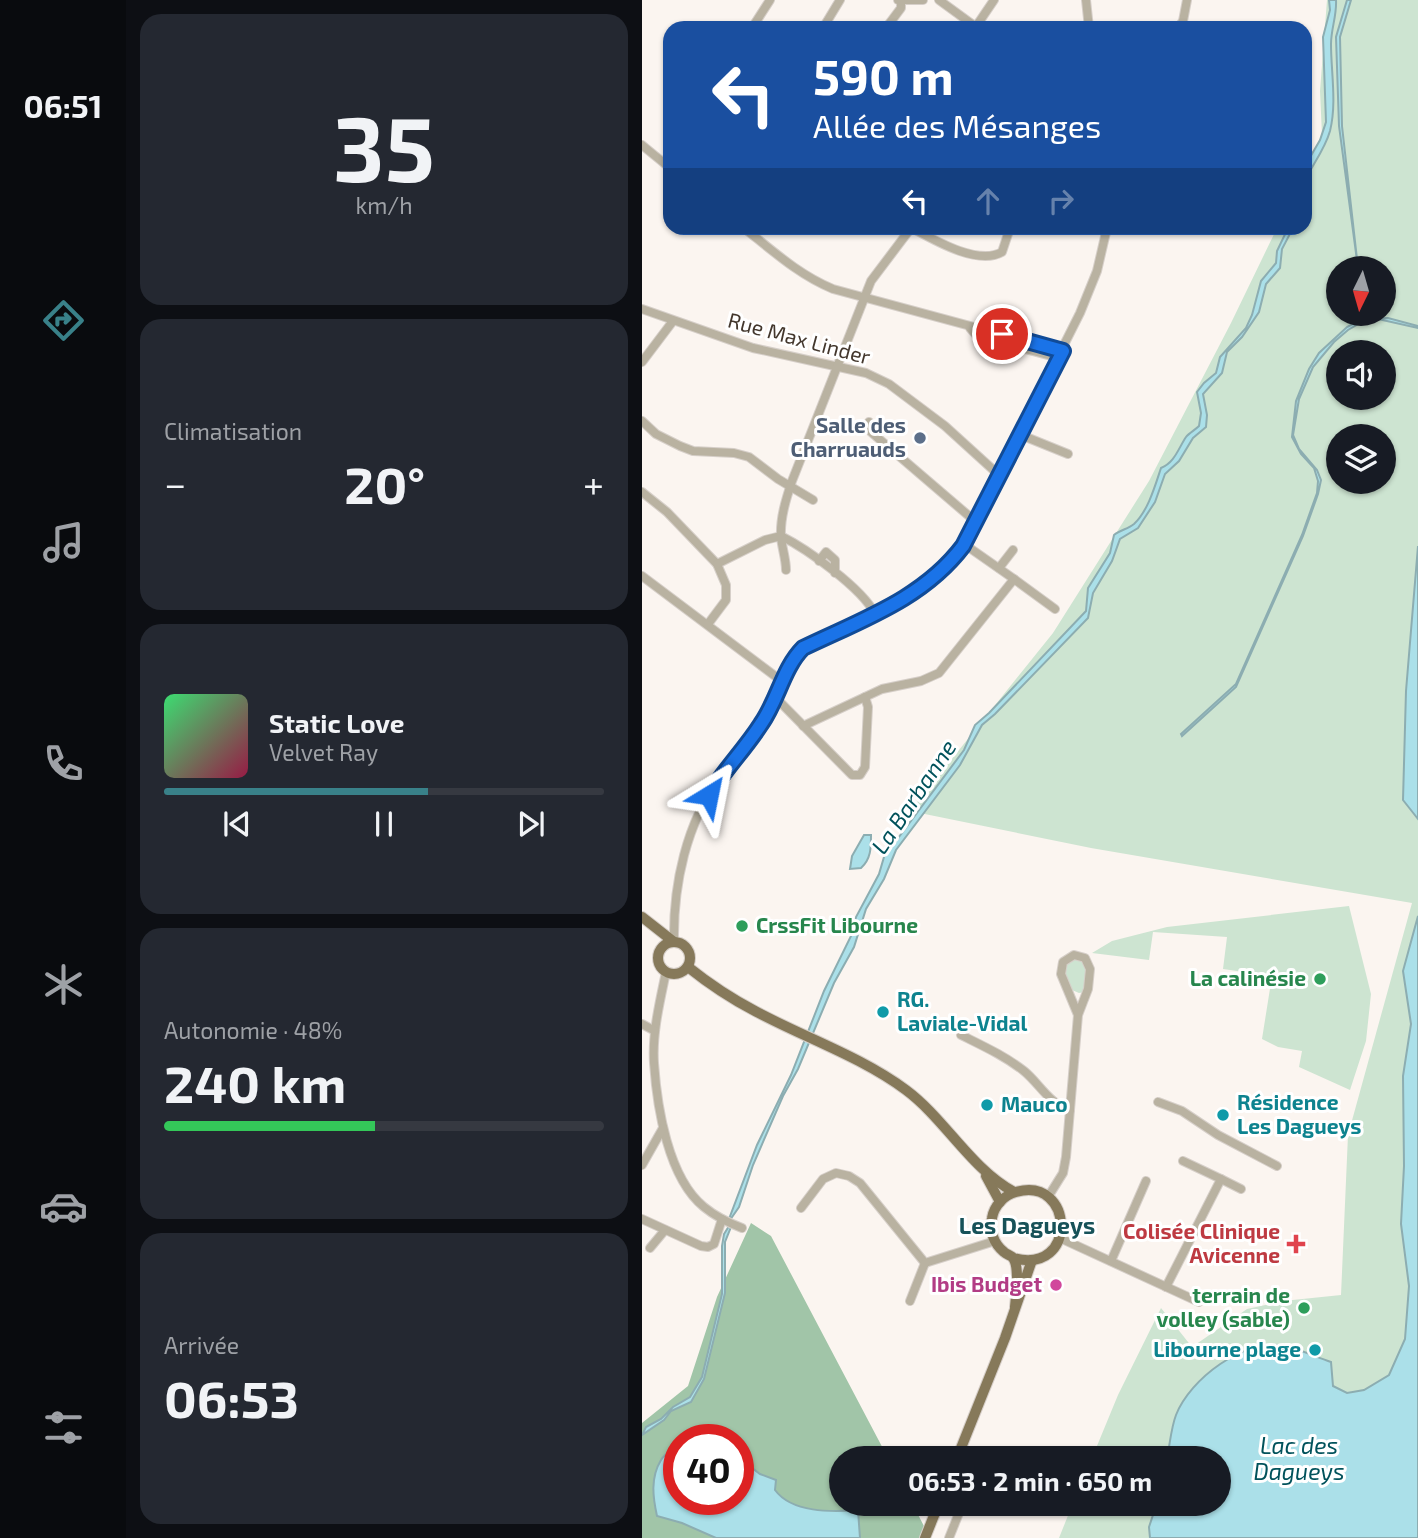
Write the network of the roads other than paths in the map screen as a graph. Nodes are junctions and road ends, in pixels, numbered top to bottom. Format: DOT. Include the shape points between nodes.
graph roads {
  1 [pos="770,0"];
  2 [pos="840,0"];
  3 [pos="923,0"];
  4 [pos="939,0"];
  5 [pos="994,0"];
  6 [pos="1086,0"];
  7 [pos="1187,0"];
  8 [pos="900,1"];
  9 [pos="756,21"];
  10 [pos="827,21"];
  11 [pos="891,21"];
  12 [pos="968,21"];
  13 [pos="980,21"];
  14 [pos="1088,21"];
  15 [pos="1181,21"];
  16 [pos="642,145"];
  17 [pos="663,162"];
  18 [pos="754,235"];
  19 [pos="906,235"];
  20 [pos="925,235"];
  21 [pos="1008,235"];
  22 [pos="1105,235"];
  23 [pos="865,298"];
  24 [pos="642,309"];
  25 [pos="672,321"];
  26 [pos="1061,355"];
  27 [pos="642,362"];
  28 [pos="836,367"];
  29 [pos="642,421"];
  30 [pos="869,422"];
  31 [pos="1021,435"];
  32 [pos="1068,454"];
  33 [pos="1000,477"];
  34 [pos="790,486"];
  35 [pos="642,492"];
  36 [pos="813,500"];
  37 [pos="976,522"];
  38 [pos="781,536"];
  39 [pos="964,544"];
  40 [pos="1013,550"];
  41 [pos="717,564"];
  42 [pos="999,568"];
  43 [pos="786,570"];
  44 [pos="642,576"];
  45 [pos="1014,579"];
  46 [pos="1055,609"];
  47 [pos="875,614"];
  48 [pos="708,624"];
  49 [pos="783,682"];
  50 [pos="865,697"];
  51 [pos="776,698"];
  52 [pos="803,726"];
  53 [pos="642,917"];
  54 [pos="673,926"];
  55 [pos="660,932"];
  56 [pos="674,942"];
  57 [pos="663,948"];
  58 [pos="688,967"];
  59 [pos="666,972"];
  60 [pos="1069,992"];
  61 [pos="1086,997"];
  62 [pos="1078,1015"];
  63 [pos="642,1024"];
  64 [pos="655,1031"];
  65 [pos="961,1035"];
  66 [pos="1158,1102"];
  67 [pos="1070,1110"];
  68 [pos="663,1128"];
  69 [pos="976,1161"];
  70 [pos="1183,1161"];
  71 [pos="642,1165"];
  72 [pos="1277,1166"];
  73 [pos="1221,1179"];
  74 [pos="1146,1181"];
  75 [pos="1241,1189"];
  76 [pos="1014,1192"];
  77 [pos="1048,1197"];
  78 [pos="1000,1202"];
  79 [pos="801,1208"];
  80 [pos="642,1219"];
  81 [pos="722,1219"];
  82 [pos="742,1228"];
  83 [pos="665,1230"];
  84 [pos="1060,1238"];
  85 [pos="995,1241"];
  86 [pos="650,1248"];
  87 [pos="1013,1258"];
  88 [pos="1032,1260"];
  89 [pos="1111,1261"];
  90 [pos="925,1263"];
  91 [pos="1166,1287"];
  92 [pos="910,1301"];
  93 [pos="1199,1302"];
  94 [pos="1015,1307"];
  95 [pos="962,1446"];
  96 [pos="934,1516"];
  97 [pos="958,1516"];
  98 [pos="925,1538"];
  99 [pos="949,1538"];
  1 -- 9 [label="street"];
  2 -- 10 [label="street"];
  3 -- 8 [label="street"];
  4 -- 12 [label="street"];
  5 -- 13 [label="street"];
  6 -- 14 [label="street"];
  7 -- 15 [label="street"];
  8 -- 11 [label="street" via="901,8"];
  16 -- 17 [label="street"];
  18 -- 23 [label="street" via="815,282"];
  19 -- 23 [label="street" via="871,281"];
  20 -- 21 [label="street" via="944,245 993,257 1002,252"];
  22 -- 26 [label="street" via="1097,271"];
  23 -- 26 [label="street" via="970,328 977,336"];
  23 -- 28 [label="street"];
  24 -- 25 [label="street, Rue Max Linder"];
  25 -- 27 [label="street"];
  25 -- 28 [label="street, Rue Max Linder" via="753,348"];
  26 -- 31 [label="street"];
  28 -- 33 [label="street, Rue Max Linder" via="889,384 945,426"];
  28 -- 34 [label="street"];
  29 -- 34 [label="street" via="693,451 749,457"];
  30 -- 37 [label="street" via="871,432"];
  31 -- 32 [label="street"];
  31 -- 33 [label="street"];
  33 -- 37 [label="street"];
  34 -- 36 [label="street"];
  34 -- 38 [label="street"];
  35 -- 41 [label="street"];
  37 -- 39 [label="street"];
  38 -- 41 [label="street"];
  38 -- 43 [label="street"];
  38 -- 47 [label="street" via="819,561 826,552 836,560 834,573 868,600"];
  39 -- 42 [label="street"];
  39 -- 47 [label="street" via="922,588"];
  40 -- 42 [label="street"];
  41 -- 48 [label="street" via="726,600"];
  42 -- 45 [label="street"];
  44 -- 48 [label="street"];
  45 -- 46 [label="street"];
  45 -- 50 [label="street" via="939,673"];
  47 -- 49 [label="street" via="803,648 792,659"];
  48 -- 49 [label="street"];
  49 -- 51 [label="street"];
  50 -- 52 [label="street"];
  50 -- 52 [label="street" via="865,766 860,775 852,775"];
  51 -- 52 [label="street"];
  51 -- 54 [label="street" via="699,813 681,867"];
  53 -- 55 [label="main road"];
  54 -- 55 [label="street"];
  54 -- 56 [label="street"];
  55 -- 56 [label="main road"];
  55 -- 57 [label="main road"];
  56 -- 57 [label="main road"];
  56 -- 58 [label="main road" via="689,953"];
  57 -- 59 [label="main road" via="658,960"];
  58 -- 59 [label="main road" via="679,974"];
  58 -- 69 [label="main road" via="754,1011 828,1045 905,1089 931,1110"];
  59 -- 64 [label="street"];
  60 -- 61 [label="street"];
  60 -- 61 [label="street" via="1061,974 1063,962 1079,955 1090,964"];
  60 -- 62 [label="street"];
  61 -- 62 [label="street"];
  62 -- 67 [label="street"];
  63 -- 64 [label="street"];
  64 -- 68 [label="street" via="654,1062"];
  65 -- 67 [label="street" via="1027,1073 1060,1107"];
  66 -- 72 [label="street"];
  67 -- 77 [label="street" via="1063,1173"];
  68 -- 71 [label="street"];
  68 -- 81 [label="street" via="683,1182 704,1207"];
  69 -- 76 [label="main road"];
  69 -- 78 [label="main road"];
  70 -- 73 [label="street"];
  73 -- 75 [label="street"];
  73 -- 91 [label="street"];
  74 -- 89 [label="street"];
  76 -- 77 [label="main road" via="1026,1190"];
  76 -- 78 [label="main road"];
  77 -- 84 [label="main road" via="1061,1216"];
  78 -- 85 [label="main road" via="991,1221"];
  79 -- 90 [label="street" via="823,1179 836,1172 849,1175"];
  80 -- 83 [label="street"];
  81 -- 82 [label="street"];
  81 -- 83 [label="street" via="714,1244 708,1247"];
  83 -- 86 [label="street"];
  84 -- 88 [label="main road" via="1049,1253"];
  84 -- 89 [label="street"];
  85 -- 87 [label="main road"];
  85 -- 90 [label="street"];
  87 -- 88 [label="main road"];
  87 -- 94 [label="main road"];
  88 -- 94 [label="main road"];
  89 -- 91 [label="street"];
  90 -- 92 [label="street"];
  91 -- 93 [label="street"];
  94 -- 95 [label="main road"];
  96 -- 98 [label="main road"];
  97 -- 99 [label="street"];
}
